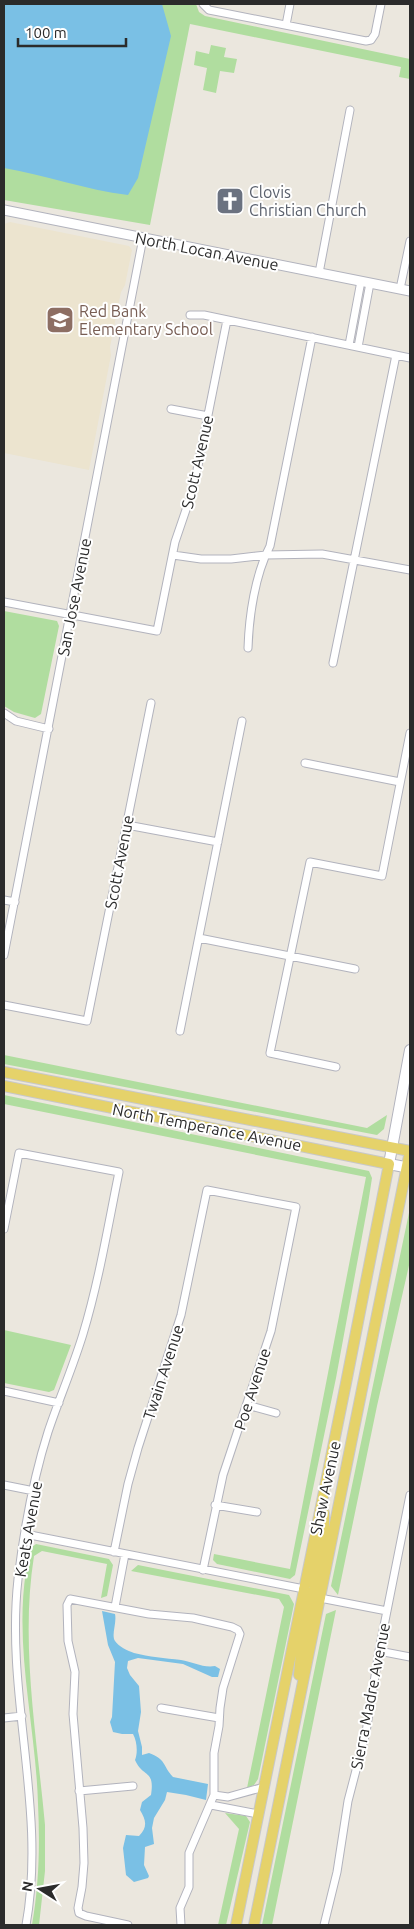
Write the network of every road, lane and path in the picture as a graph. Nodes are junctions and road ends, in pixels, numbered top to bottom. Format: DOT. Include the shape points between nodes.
graph roads {
  1 [pos="203,4"];
  2 [pos="290,4"];
  3 [pos="381,4"];
  4 [pos="286,25"];
  5 [pos="350,110"];
  6 [pos="4,210"];
  7 [pos="143,238"];
  8 [pos="410,241"];
  9 [pos="320,273"];
  10 [pos="366,282"];
  11 [pos="400,289"];
  12 [pos="410,291"];
  13 [pos="190,315"];
  14 [pos="227,320"];
  15 [pos="312,337"];
  16 [pos="349,345"];
  17 [pos="358,347"];
  18 [pos="396,355"];
  19 [pos="410,358"];
  20 [pos="171,409"];
  21 [pos="208,416"];
  22 [pos="173,555"];
  23 [pos="266,555"];
  24 [pos="354,560"];
  25 [pos="410,570"];
  26 [pos="4,602"];
  27 [pos="71,615"];
  28 [pos="248,648"];
  29 [pos="333,663"];
  30 [pos="151,703"];
  31 [pos="4,714"];
  32 [pos="242,721"];
  33 [pos="49,729"];
  34 [pos="410,733"];
  35 [pos="305,763"];
  36 [pos="400,782"];
  37 [pos="127,825"];
  38 [pos="218,842"];
  39 [pos="4,900"];
  40 [pos="15,902"];
  41 [pos="199,938"];
  42 [pos="4,956"];
  43 [pos="290,957"];
  44 [pos="355,969"];
  45 [pos="4,1005"];
  46 [pos="180,1031"];
  47 [pos="410,1050"];
  48 [pos="336,1067"];
  49 [pos="4,1072"];
  50 [pos="4,1086"];
  51 [pos="392,1147"];
  52 [pos="410,1151"];
  53 [pos="389,1164"];
  54 [pos="409,1168"];
  55 [pos="207,1190"];
  56 [pos="4,1229"];
  57 [pos="4,1391"];
  58 [pos="58,1403"];
  59 [pos="247,1405"];
  60 [pos="276,1413"];
  61 [pos="4,1484"];
  62 [pos="324,1489"];
  63 [pos="34,1491"];
  64 [pos="410,1495"];
  65 [pos="215,1506"];
  66 [pos="257,1512"];
  67 [pos="25,1534"];
  68 [pos="114,1552"];
  69 [pos="125,1554"];
  70 [pos="203,1570"];
  71 [pos="304,1589"];
  72 [pos="320,1598"];
  73 [pos="115,1608"];
  74 [pos="387,1611"];
  75 [pos="379,1651"];
  76 [pos="410,1657"];
  77 [pos="299,1698"];
  78 [pos="161,1708"];
  79 [pos="22,1716"];
  80 [pos="4,1718"];
  81 [pos="219,1718"];
  82 [pos="133,1786"];
  83 [pos="264,1787"];
  84 [pos="78,1791"];
  85 [pos="214,1795"];
  86 [pos="211,1804"];
  87 [pos="258,1814"];
  88 [pos="26,1925"];
  89 [pos="128,1925"];
  90 [pos="181,1925"];
  91 [pos="236,1925"];
  92 [pos="254,1925"];
  93 [pos="324,1925"];
  1 -- 4 [label="street" via="209,10"];
  2 -- 4 [label="street"];
  3 -- 4 [label="street" via="371,40"];
  5 -- 9 [label="street"];
  6 -- 7 [label="street, North Locan Avenue"];
  7 -- 9 [label="street, North Locan Avenue"];
  7 -- 27 [label="street, San Jose Avenue"];
  8 -- 11 [label="street"];
  9 -- 10 [label="street, North Locan Avenue"];
  10 -- 11 [label="street, North Locan Avenue"];
  10 -- 16 [label="street"];
  10 -- 17 [label="street"];
  11 -- 12 [label="street, North Locan Avenue"];
  13 -- 14 [label="street"];
  14 -- 15 [label="street"];
  14 -- 21 [label="street, Scott Avenue"];
  15 -- 16 [label="street"];
  15 -- 23 [label="street"];
  16 -- 17 [label="street"];
  17 -- 18 [label="street"];
  18 -- 19 [label="street"];
  18 -- 24 [label="street"];
  20 -- 21 [label="street"];
  21 -- 22 [label="street, Scott Avenue" via="190,498"];
  22 -- 23 [label="street" via="231,559"];
  22 -- 27 [label="street, Scott Avenue" via="158,632"];
  23 -- 24 [label="street" via="322,554"];
  23 -- 28 [label="street" via="261,564"];
  24 -- 25 [label="street"];
  24 -- 29 [label="street"];
  26 -- 27 [label="street"];
  27 -- 33 [label="street, San Jose Avenue"];
  30 -- 37 [label="street, Scott Avenue"];
  31 -- 33 [label="street" via="16,721"];
  32 -- 38 [label="street"];
  33 -- 40 [label="street, San Jose Avenue"];
  34 -- 36 [label="street"];
  35 -- 36 [label="street"];
  36 -- 43 [label="street" via="382,876 310,862"];
  37 -- 38 [label="street"];
  37 -- 45 [label="street, Scott Avenue" via="87,1022"];
  38 -- 41 [label="street"];
  39 -- 40 [label="street"];
  40 -- 42 [label="street, San Jose Avenue"];
  41 -- 43 [label="street"];
  41 -- 46 [label="street"];
  43 -- 44 [label="street"];
  43 -- 48 [label="street" via="270,1053"];
  47 -- 51 [label="main road, Shaw Avenue"];
  49 -- 51 [label="main road, North Temperance Avenue"];
  50 -- 53 [label="main road, North Temperance Avenue"];
  51 -- 52 [label="main road, North Temperance Avenue"];
  51 -- 53 [label="main road, Shaw Avenue"];
  52 -- 54 [label="main road, Shaw Avenue"];
  53 -- 54 [label="main road, North Temperance Avenue"];
  53 -- 62 [label="main road, Shaw Avenue"];
  54 -- 72 [label="main road, Shaw Avenue"];
  55 -- 59 [label="street, Poe Avenue" via="296,1208 270,1331"];
  55 -- 68 [label="street, Twain Avenue" via="181,1316 138,1448"];
  56 -- 58 [label="street, Keats Avenue" via="19,1153 119,1172 95,1291"];
  57 -- 58 [label="street"];
  58 -- 63 [label="street, Keats Avenue"];
  59 -- 60 [label="street"];
  59 -- 65 [label="street, Poe Avenue"];
  61 -- 63 [label="street"];
  62 -- 71 [label="main road, Shaw Avenue"];
  62 -- 72 [label="main road" via="324,1531 314,1582"];
  63 -- 67 [label="street, Keats Avenue"];
  64 -- 74 [label="street, Sierra Madre Avenue"];
  65 -- 66 [label="street"];
  65 -- 70 [label="street, Poe Avenue"];
  67 -- 68 [label="street"];
  67 -- 79 [label="street, Keats Avenue" via="16,1621"];
  68 -- 69 [label="street"];
  69 -- 70 [label="street"];
  69 -- 73 [label="street"];
  70 -- 71 [label="street"];
  71 -- 77 [label="main road" via="310,1594 311,1601 300,1661"];
  71 -- 83 [label="main road, Shaw Avenue"];
  72 -- 74 [label="street"];
  72 -- 77 [label="main road, Shaw Avenue"];
  73 -- 81 [label="street" via="193,1618 238,1630 239,1641 223,1688"];
  73 -- 84 [label="street" via="70,1599 67,1605 68,1641 75,1672 72,1714"];
  74 -- 75 [label="street, Sierra Madre Avenue"];
  75 -- 76 [label="street"];
  75 -- 93 [label="street, Sierra Madre Avenue" via="366,1732 354,1773"];
  77 -- 92 [label="main road, Shaw Avenue"];
  78 -- 81 [label="street"];
  79 -- 80 [label="street"];
  79 -- 88 [label="street, Keats Avenue" via="32,1812"];
  81 -- 85 [label="street" via="214,1753"];
  82 -- 84 [label="street"];
  83 -- 85 [label="street" via="228,1797"];
  83 -- 87 [label="main road, Shaw Avenue"];
  84 -- 89 [label="street" via="84,1863 79,1913"];
  85 -- 86 [label="street"];
  86 -- 87 [label="street"];
  86 -- 90 [label="street" via="190,1853 188,1887 180,1908"];
  87 -- 91 [label="main road, Shaw Avenue"];
}
